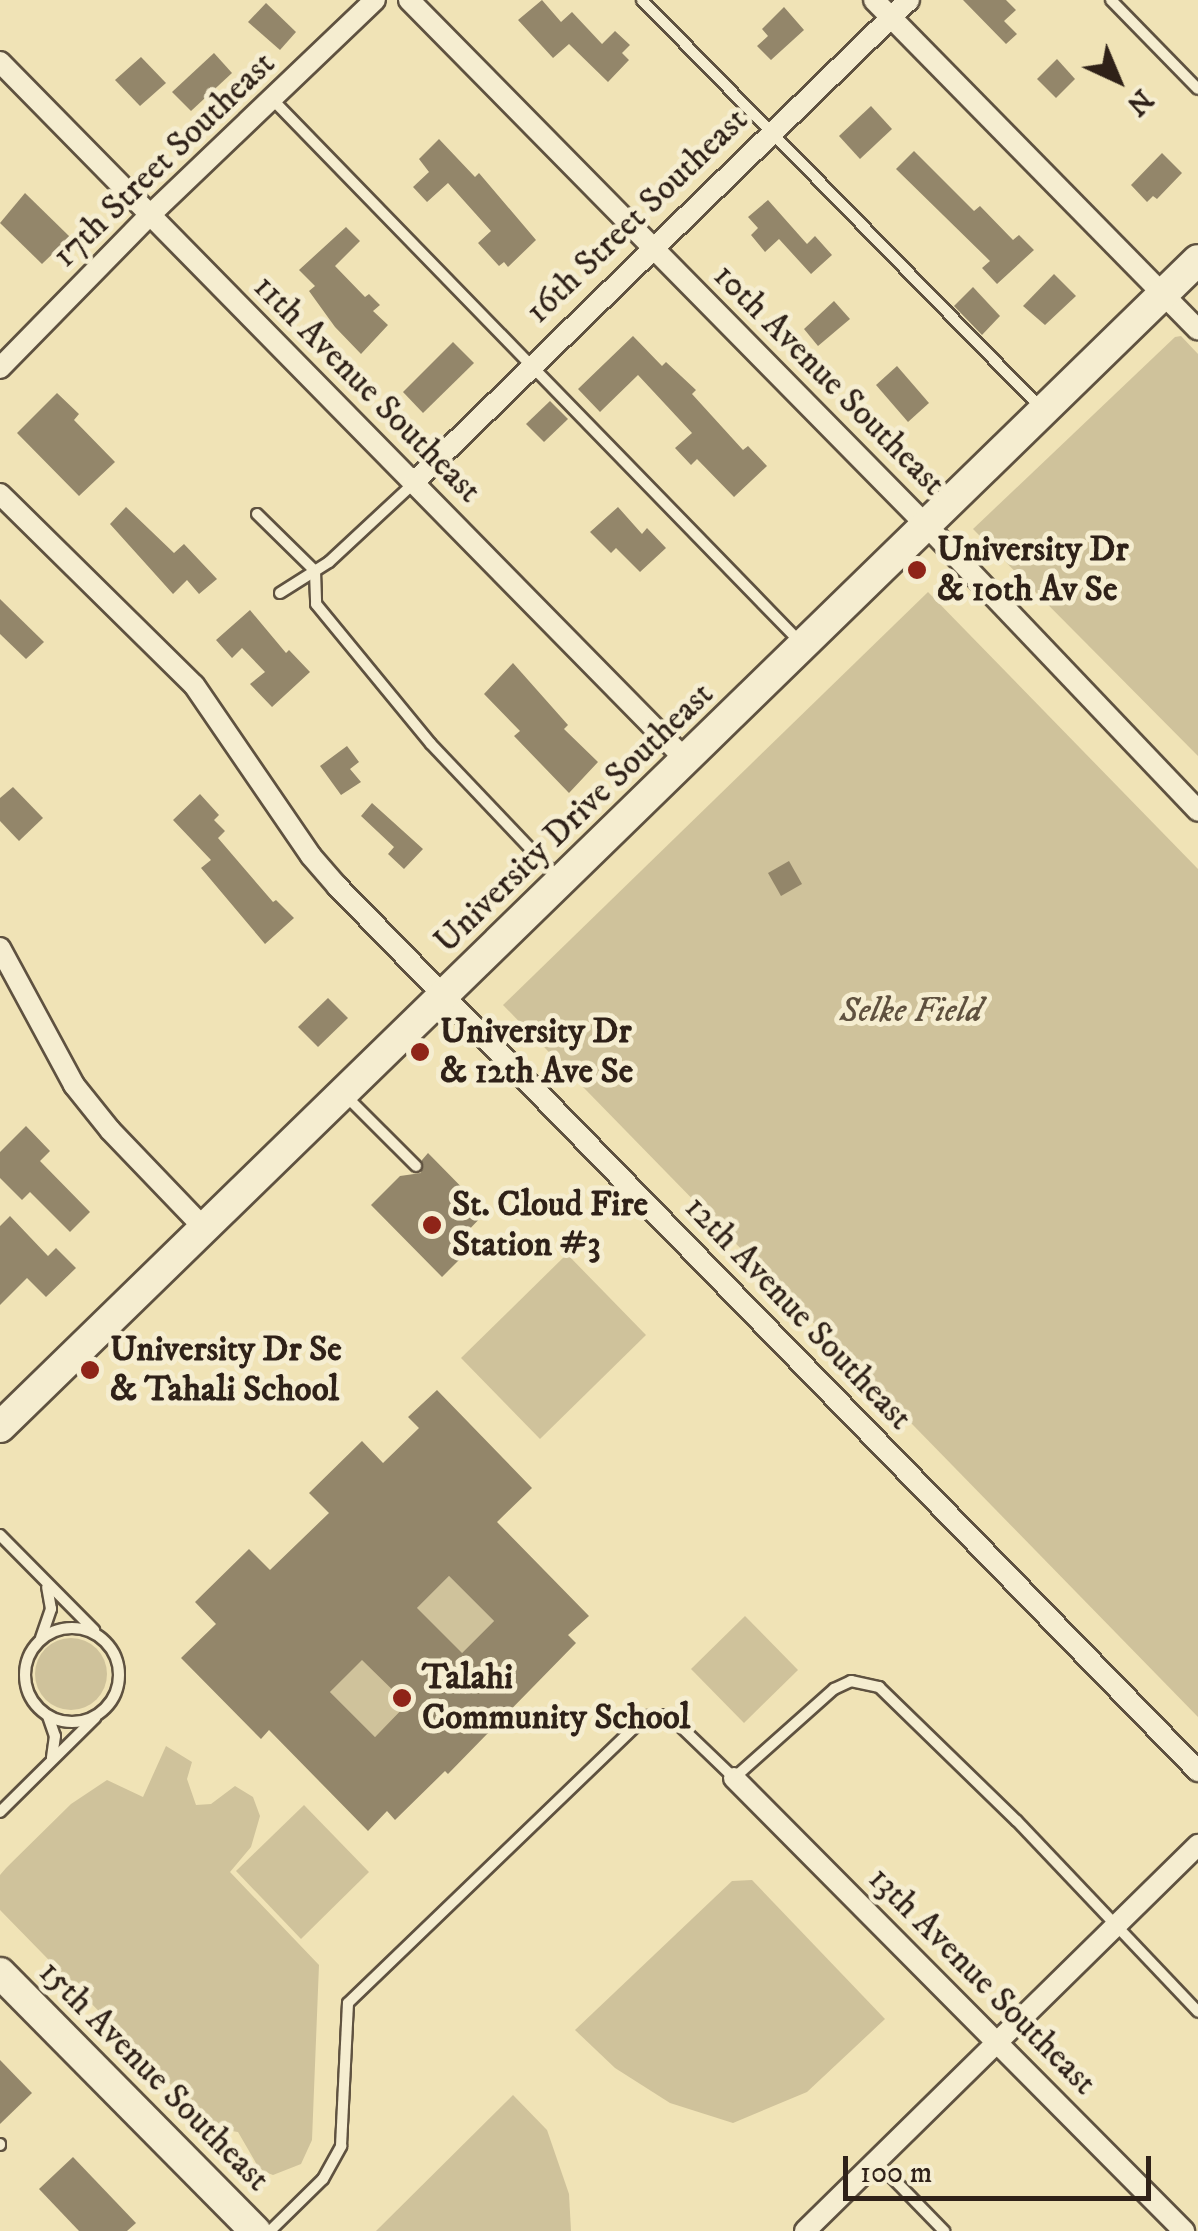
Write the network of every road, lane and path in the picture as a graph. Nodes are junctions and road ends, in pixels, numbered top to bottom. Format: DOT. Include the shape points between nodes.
graph roads {
  1 [pos="375,0"];
  2 [pos="408,0"];
  3 [pos="642,0"];
  4 [pos="874,0"];
  5 [pos="909,0"];
  6 [pos="1110,0"];
  7 [pos="892,18"];
  8 [pos="0,62"];
  9 [pos="1198,90"];
  10 [pos="272,99"];
  11 [pos="769,132"];
  12 [pos="150,215"];
  13 [pos="651,247"];
  14 [pos="1198,260"];
  15 [pos="1163,294"];
  16 [pos="1198,330"];
  17 [pos="532,366"];
  18 [pos="0,368"];
  19 [pos="1043,410"];
  20 [pos="414,482"];
  21 [pos="0,494"];
  22 [pos="257,514"];
  23 [pos="925,524"];
  24 [pos="315,571"];
  25 [pos="280,594"];
  26 [pos="804,647"];
  27 [pos="687,761"];
  28 [pos="1196,804"];
  29 [pos="562,882"];
  30 [pos="0,948"];
  31 [pos="444,996"];
  32 [pos="344,1094"];
  33 [pos="416,1166"];
  34 [pos="205,1230"];
  35 [pos="0,1427"];
  36 [pos="0,1536"];
  37 [pos="45,1581"];
  38 [pos="102,1637"];
  39 [pos="41,1638"];
  40 [pos="103,1711"];
  41 [pos="47,1716"];
  42 [pos="50,1762"];
  43 [pos="1198,1771"];
  44 [pos="734,1778"];
  45 [pos="0,1812"];
  46 [pos="1198,1844"];
  47 [pos="1114,1926"];
  48 [pos="2,1979"];
  49 [pos="1198,2012"];
  50 [pos="996,2041"];
  51 [pos="876,2161"];
  52 [pos="255,2231"];
  53 [pos="270,2231"];
  54 [pos="805,2231"];
  55 [pos="944,2231"];
  56 [pos="1184,2231"];
  1 -- 10 [label="street, 17th Street Southeast"];
  2 -- 13 [label="street, 10th Avenue Southeast"];
  3 -- 11 [label="lane"];
  4 -- 7 [label="street"];
  5 -- 7 [label="street, 16th Street Southeast"];
  6 -- 9 [label="lane"];
  7 -- 11 [label="street, 16th Street Southeast"];
  7 -- 15 [label="street"];
  8 -- 12 [label="street, 11th Avenue Southeast"];
  10 -- 12 [label="street, 17th Street Southeast"];
  10 -- 17 [label="lane"];
  11 -- 13 [label="street, 16th Street Southeast"];
  11 -- 19 [label="lane"];
  12 -- 18 [label="street, 17th Street Southeast"];
  12 -- 20 [label="street, 11th Avenue Southeast"];
  13 -- 17 [label="street, 16th Street Southeast"];
  13 -- 23 [label="street, 10th Avenue Southeast"];
  14 -- 15 [label="street, University Drive Southeast"];
  15 -- 16 [label="street"];
  15 -- 19 [label="street, University Drive Southeast"];
  17 -- 20 [label="street, 16th Street Southeast"];
  17 -- 26 [label="lane"];
  19 -- 23 [label="street, University Drive Southeast"];
  20 -- 24 [label="lane"];
  20 -- 27 [label="street, 11th Avenue Southeast"];
  21 -- 31 [label="street, 12th Avenue Southeast" via="194,685 311,856"];
  22 -- 24 [label="lane"];
  23 -- 26 [label="street, University Drive Southeast"];
  23 -- 28 [label="street, 10th Avenue Southeast"];
  24 -- 25 [label="lane"];
  24 -- 29 [label="lane" via="316,604 430,744"];
  26 -- 27 [label="street, University Drive Southeast"];
  27 -- 29 [label="street, University Drive Southeast"];
  29 -- 31 [label="street, University Drive Southeast"];
  30 -- 34 [label="street" via="74,1085"];
  31 -- 32 [label="street, University Drive Southeast"];
  31 -- 43 [label="street, 12th Avenue Southeast"];
  32 -- 33 [label="lane"];
  32 -- 34 [label="street, University Drive Southeast"];
  34 -- 35 [label="street, University Drive Southeast"];
  36 -- 37 [label="lane"];
  37 -- 38 [label="lane"];
  37 -- 39 [label="lane" via="51,1609"];
  38 -- 39 [label="lane" via="66,1627"];
  38 -- 40 [label="lane" via="119,1668 117,1691"];
  39 -- 41 [label="lane" via="24,1674 31,1698"];
  40 -- 41 [label="lane" via="82,1721"];
  40 -- 42 [label="lane"];
  41 -- 42 [label="lane" via="55,1736"];
  42 -- 45 [label="lane"];
  44 -- 47 [label="lane" via="834,1689 865,1681 892,1696"];
  44 -- 50 [label="street, 13th Avenue Southeast"];
  44 -- 53 [label="lane" via="680,1724 646,1716 358,1990 346,2018 344,2129 336,2162"];
  46 -- 47 [label="street"];
  47 -- 49 [label="lane"];
  47 -- 50 [label="street"];
  48 -- 52 [label="street, 15th Avenue Southeast"];
  50 -- 51 [label="street"];
  50 -- 56 [label="street, 13th Avenue Southeast"];
  51 -- 54 [label="street"];
  51 -- 55 [label="lane"];
}
